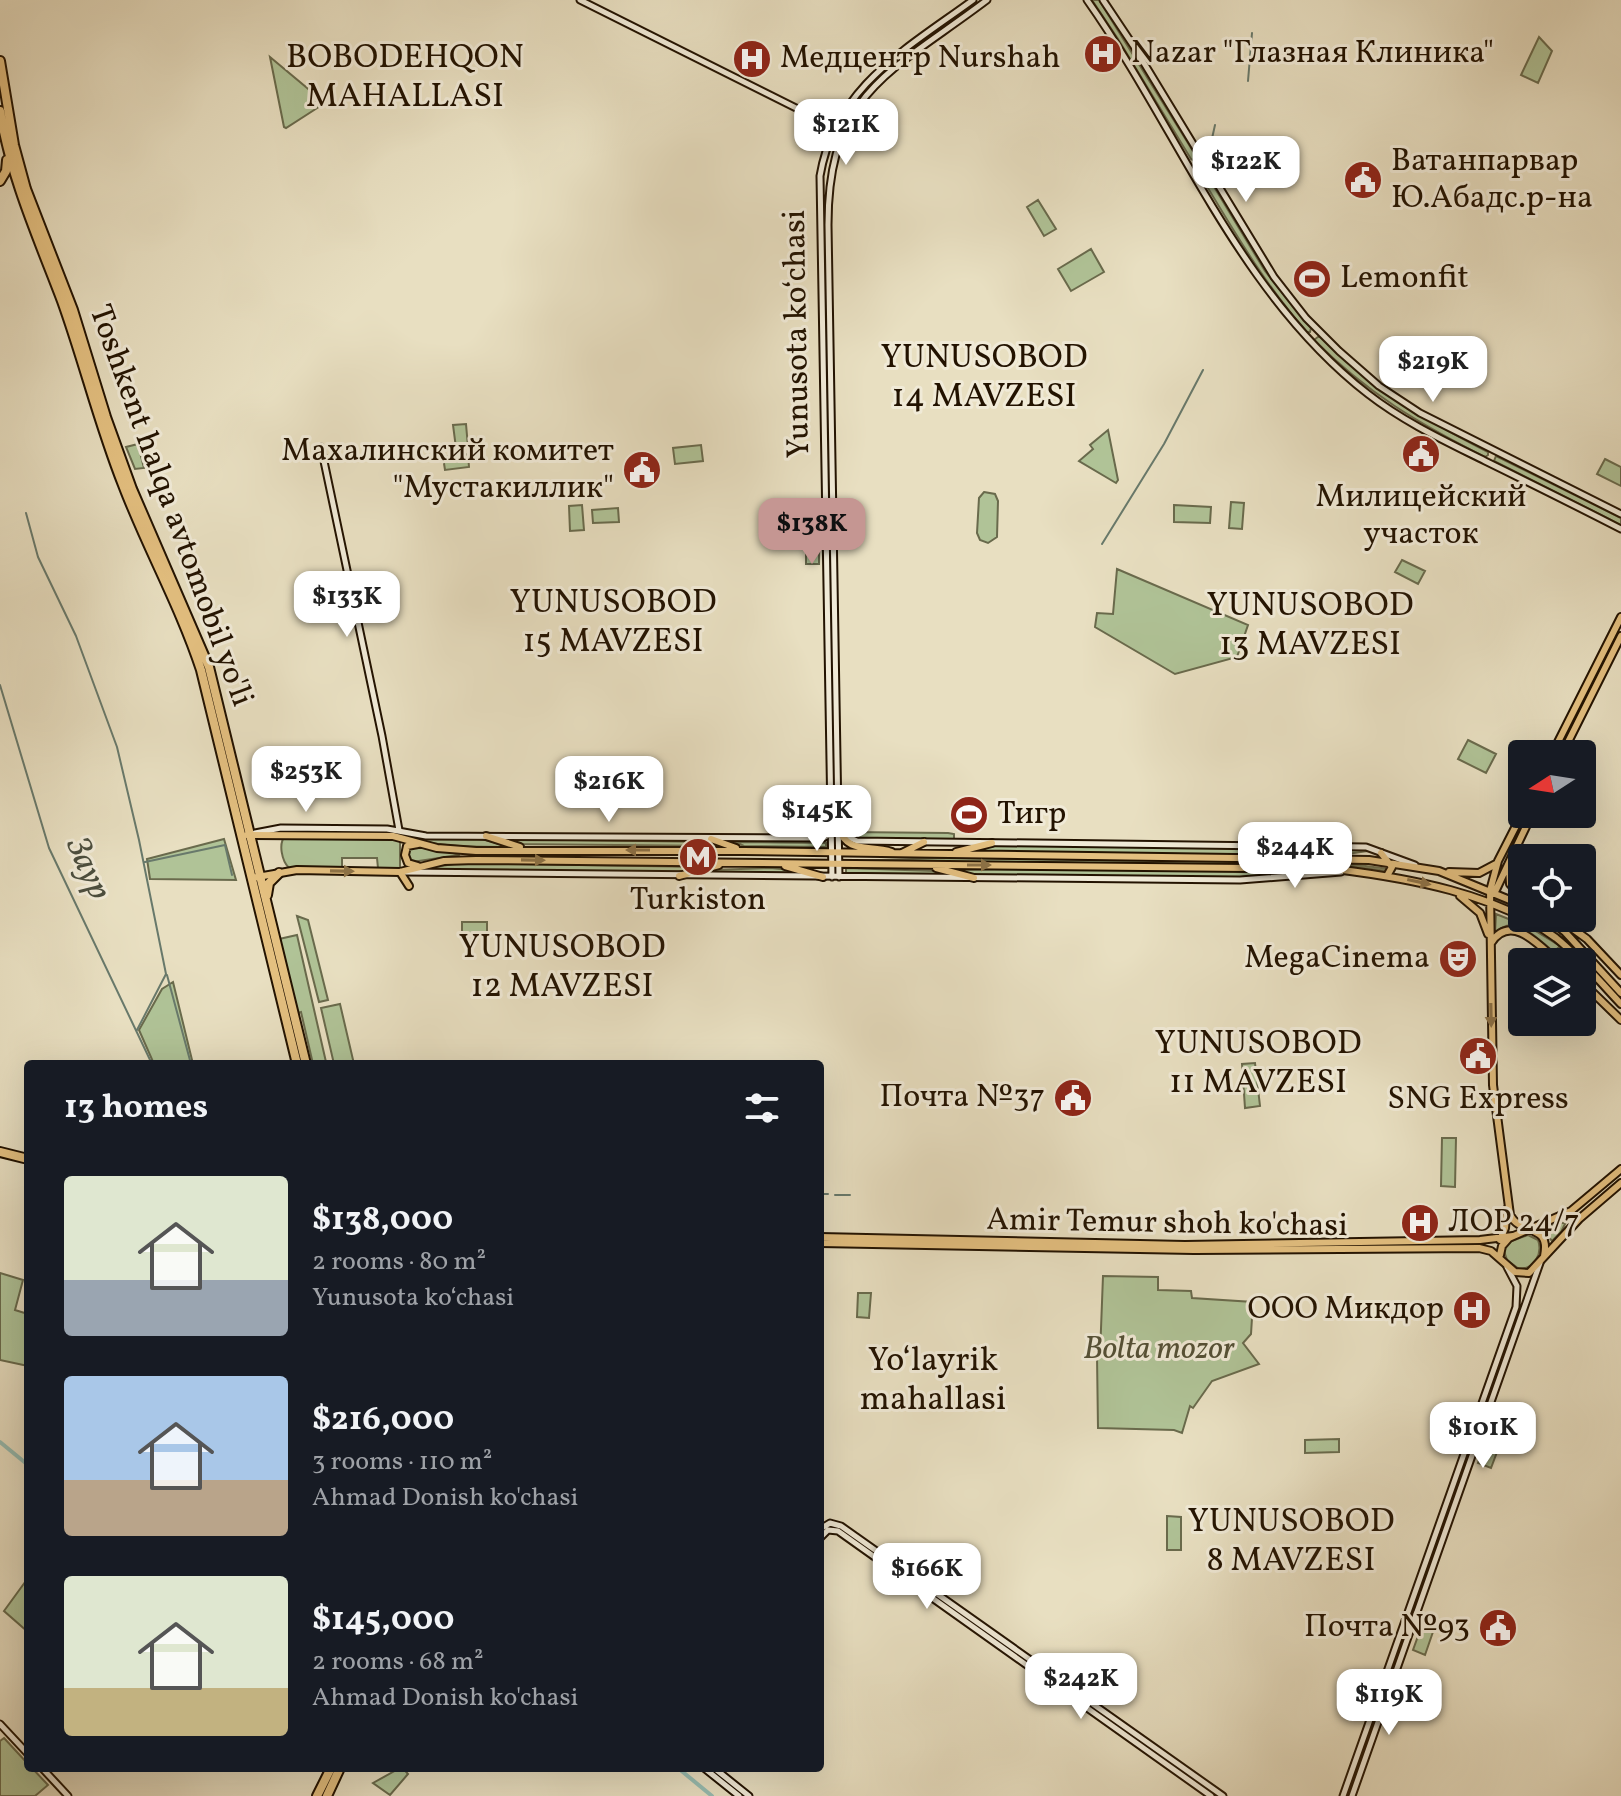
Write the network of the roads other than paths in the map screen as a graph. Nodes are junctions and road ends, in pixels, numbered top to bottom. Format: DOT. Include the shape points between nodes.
graph roads {
  1 [pos="580,0"];
  2 [pos="973,0"];
  3 [pos="987,0"];
  4 [pos="1087,0"];
  5 [pos="1103,0"];
  6 [pos="0,61"];
  7 [pos="0,111"];
  8 [pos="835,126"];
  9 [pos="845,126"];
  10 [pos="841,134"];
  11 [pos="7,151"];
  12 [pos="1202,160"];
  13 [pos="1190,167"];
  14 [pos="0,181"];
  15 [pos="1317,330"];
  16 [pos="1308,339"];
  17 [pos="88,374"];
  18 [pos="321,447"];
  19 [pos="1488,448"];
  20 [pos="1484,460"];
  21 [pos="1621,514"];
  22 [pos="1621,529"];
  23 [pos="1621,617"];
  24 [pos="1619,626"];
  25 [pos="1621,636"];
  26 [pos="1588,682"];
  27 [pos="1596,686"];
  28 [pos="1560,740"];
  29 [pos="1569,740"];
  30 [pos="837,817"];
  31 [pos="835,828"];
  32 [pos="1515,828"];
  33 [pos="365,829"];
  34 [pos="399,830"];
  35 [pos="246,835"];
  36 [pos="348,835"];
  37 [pos="486,836"];
  38 [pos="711,839"];
  39 [pos="924,842"];
  40 [pos="992,843"];
  41 [pos="418,844"];
  42 [pos="536,850"];
  43 [pos="744,851"];
  44 [pos="835,852"];
  45 [pos="1381,853"];
  46 [pos="900,854"];
  47 [pos="944,855"];
  48 [pos="1498,861"];
  49 [pos="1389,862"];
  50 [pos="1508,862"];
  51 [pos="727,863"];
  52 [pos="774,863"];
  53 [pos="835,864"];
  54 [pos="925,865"];
  55 [pos="419,867"];
  56 [pos="1420,867"];
  57 [pos="1354,871"];
  58 [pos="1439,871"];
  59 [pos="282,872"];
  60 [pos="400,872"];
  61 [pos="679,876"];
  62 [pos="1387,876"];
  63 [pos="256,877"];
  64 [pos="823,877"];
  65 [pos="835,877"];
  66 [pos="974,878"];
  67 [pos="409,886"];
  68 [pos="1450,890"];
  69 [pos="1492,892"];
  70 [pos="1508,899"];
  71 [pos="266,900"];
  72 [pos="1489,904"];
  73 [pos="1563,932"];
  74 [pos="1575,932"];
  75 [pos="1490,945"];
  76 [pos="1541,948"];
  77 [pos="1568,948"];
  78 [pos="1576,948"];
  79 [pos="1596,971"];
  80 [pos="1621,975"];
  81 [pos="1621,993"];
  82 [pos="1596,996"];
  83 [pos="1621,1004"];
  84 [pos="1621,1020"];
  85 [pos="296,1060"];
  86 [pos="305,1060"];
  87 [pos="0,1152"];
  88 [pos="24,1158"];
  89 [pos="1621,1169"];
  90 [pos="1621,1183"];
  91 [pos="1507,1203"];
  92 [pos="1530,1228"];
  93 [pos="1513,1236"];
  94 [pos="824,1237"];
  95 [pos="1501,1238"];
  96 [pos="824,1243"];
  97 [pos="1500,1255"];
  98 [pos="1540,1263"];
  99 [pos="1506,1266"];
  100 [pos="1503,1342"];
  101 [pos="1512,1345"];
  102 [pos="824,1526"];
  103 [pos="824,1534"];
  104 [pos="884,1559"];
  105 [pos="1417,1589"];
  106 [pos="1425,1592"];
  107 [pos="0,1724"];
  108 [pos="24,1750"];
  109 [pos="46,1772"];
  110 [pos="329,1772"];
  111 [pos="338,1772"];
  112 [pos="709,1772"];
  113 [pos="719,1772"];
  114 [pos="1198,1782"];
  115 [pos="1349,1782"];
  116 [pos="1357,1785"];
  117 [pos="68,1796"];
  118 [pos="317,1796"];
  119 [pos="327,1796"];
  120 [pos="739,1796"];
  121 [pos="749,1796"];
  122 [pos="1211,1796"];
  123 [pos="1223,1796"];
  124 [pos="1343,1796"];
  125 [pos="1352,1796"];
  1 -- 8 [label="main road"];
  2 -- 8 [label="main road, Yunusota koʻchasi" via="871,77"];
  3 -- 9 [label="main road, Yunusota koʻchasi" via="880,80"];
  4 -- 13 [label="main road"];
  5 -- 12 [label="main road"];
  6 -- 17 [label="highway, Toshkent halqa avtomobil yo'li" via="23,178 77,318"];
  7 -- 11 [label="highway, Toshkent halqa avtomobil yo'li"];
  8 -- 9 [label="main road"];
  8 -- 10 [label="main road"];
  8 -- 31 [label="main road, Yunusota koʻchasi" via="822,164 819,195"];
  9 -- 10 [label="main road, Yunusota koʻchasi"];
  10 -- 30 [label="main road, Yunusota koʻchasi" via="828,204"];
  11 -- 14 [label="highway"];
  11 -- 17 [label="highway, Toshkent halqa avtomobil yo'li"];
  12 -- 13 [label="main road"];
  12 -- 15 [label="main road" via="1274,277"];
  13 -- 16 [label="main road" via="1256,275"];
  15 -- 16 [label="main road"];
  15 -- 19 [label="main road" via="1396,398"];
  16 -- 20 [label="main road" via="1383,405"];
  17 -- 35 [label="highway, Toshkent halqa avtomobil yo'li" via="122,484 173,590 205,683"];
  18 -- 34 [label="main road"];
  19 -- 20 [label="main road" via="1490,456"];
  19 -- 21 [label="main road"];
  20 -- 22 [label="main road"];
  23 -- 24 [label="main road"];
  24 -- 26 [label="main road"];
  25 -- 27 [label="main road"];
  26 -- 27 [label="main road"];
  26 -- 28 [label="main road"];
  27 -- 29 [label="main road"];
  30 -- 31 [label="main road, Yunusota koʻchasi"];
  30 -- 39 [label="main road" via="846,836 857,841"];
  31 -- 38 [label="main road" via="823,838"];
  31 -- 44 [label="main road, Yunusota koʻchasi"];
  31 -- 46 [label="main road" via="851,846"];
  32 -- 48 [label="main road"];
  33 -- 34 [label="main road"];
  33 -- 35 [label="main road" via="281,828"];
  33 -- 36 [label="main road"];
  34 -- 37 [label="main road" via="426,836"];
  35 -- 36 [label="main road"];
  35 -- 63 [label="highway, Toshkent halqa avtomobil yo'li"];
  36 -- 41 [label="main road" via="401,837"];
  37 -- 38 [label="main road"];
  37 -- 42 [label="main road"];
  38 -- 43 [label="main road"];
  39 -- 40 [label="main road"];
  39 -- 46 [label="main road"];
  40 -- 45 [label="main road" via="1338,846"];
  40 -- 47 [label="main road"];
  41 -- 42 [label="main road" via="468,851"];
  41 -- 55 [label="main road" via="407,846 405,855 408,863"];
  43 -- 42 [label="main road, one-way"];
  43 -- 44 [label="main road"];
  44 -- 46 [label="main road"];
  44 -- 53 [label="main road, Yunusota koʻchasi"];
  45 -- 49 [label="main road"];
  45 -- 56 [label="main road"];
  46 -- 47 [label="main road"];
  47 -- 49 [label="main road"];
  48 -- 58 [label="main road" via="1479,873"];
  48 -- 69 [label="main road"];
  49 -- 56 [label="main road"];
  49 -- 62 [label="main road"];
  50 -- 69 [label="main road"];
  51 -- 52 [label="main road"];
  55 -- 51 [label="main road, one-way" via="450,860"];
  51 -- 61 [label="main road"];
  52 -- 53 [label="main road"];
  52 -- 64 [label="main road"];
  53 -- 54 [label="main road"];
  53 -- 65 [label="main road, Yunusota koʻchasi"];
  54 -- 57 [label="main road, one-way"];
  54 -- 66 [label="main road"];
  55 -- 60 [label="main road"];
  56 -- 58 [label="main road"];
  57 -- 62 [label="main road"];
  57 -- 66 [label="main road" via="1240,880"];
  58 -- 69 [label="main road"];
  59 -- 60 [label="main road, one-way"];
  59 -- 63 [label="main road"];
  59 -- 71 [label="highway" via="269,883"];
  60 -- 61 [label="main road"];
  60 -- 67 [label="main road"];
  61 -- 64 [label="main road"];
  62 -- 68 [label="main road, one-way"];
  63 -- 71 [label="highway, Toshkent halqa avtomobil yo'li"];
  63 -- 85 [label="highway, Toshkent halqa avtomobil yo'li"];
  64 -- 65 [label="main road"];
  65 -- 66 [label="main road"];
  68 -- 72 [label="main road"];
  68 -- 75 [label="main road" via="1480,913"];
  69 -- 70 [label="main road"];
  69 -- 72 [label="main road"];
  71 -- 86 [label="highway, Toshkent halqa avtomobil yo'li"];
  72 -- 75 [label="main road"];
  72 -- 77 [label="main road" via="1535,925"];
  73 -- 78 [label="main road"];
  74 -- 80 [label="main road"];
  75 -- 76 [label="main road" via="1498,934 1514,929"];
  75 -- 91 [label="main road, one-way" via="1493,1085"];
  79 -- 81 [label="main road"];
  79 -- 83 [label="main road"];
  82 -- 84 [label="main road"];
  87 -- 88 [label="highway"];
  89 -- 92 [label="main road, Amir Temur shoh ko'chasi" via="1571,1211"];
  90 -- 98 [label="main road"];
  91 -- 92 [label="main road" via="1515,1223"];
  91 -- 95 [label="main road"];
  92 -- 93 [label="main road, Amir Temur shoh ko'chasi"];
  92 -- 98 [label="main road" via="1544,1241"];
  93 -- 95 [label="main road, Amir Temur shoh ko'chasi"];
  93 -- 97 [label="main road" via="1503,1243"];
  94 -- 95 [label="main road, Amir Temur shoh ko'chasi" via="1185,1245"];
  95 -- 97 [label="main road"];
  96 -- 99 [label="main road, Amir Temur shoh ko'chasi" via="1194,1250 1479,1248 1491,1251"];
  97 -- 99 [label="main road"];
  98 -- 99 [label="main road" via="1525,1274"];
  98 -- 101 [label="main road"];
  99 -- 100 [label="main road" via="1518,1296"];
  100 -- 101 [label="main road"];
  100 -- 105 [label="main road"];
  101 -- 106 [label="main road"];
  102 -- 104 [label="main road" via="837,1524"];
  103 -- 104 [label="main road" via="836,1530"];
  104 -- 114 [label="main road"];
  104 -- 114 [label="main road"];
  105 -- 106 [label="main road"];
  105 -- 115 [label="main road"];
  106 -- 116 [label="main road"];
  107 -- 108 [label="main road"];
  109 -- 117 [label="main road"];
  110 -- 118 [label="highway"];
  111 -- 119 [label="highway"];
  112 -- 120 [label="main road"];
  113 -- 121 [label="main road"];
  114 -- 122 [label="main road"];
  114 -- 123 [label="main road"];
  115 -- 116 [label="main road"];
  115 -- 124 [label="main road"];
  116 -- 125 [label="main road"];
}
